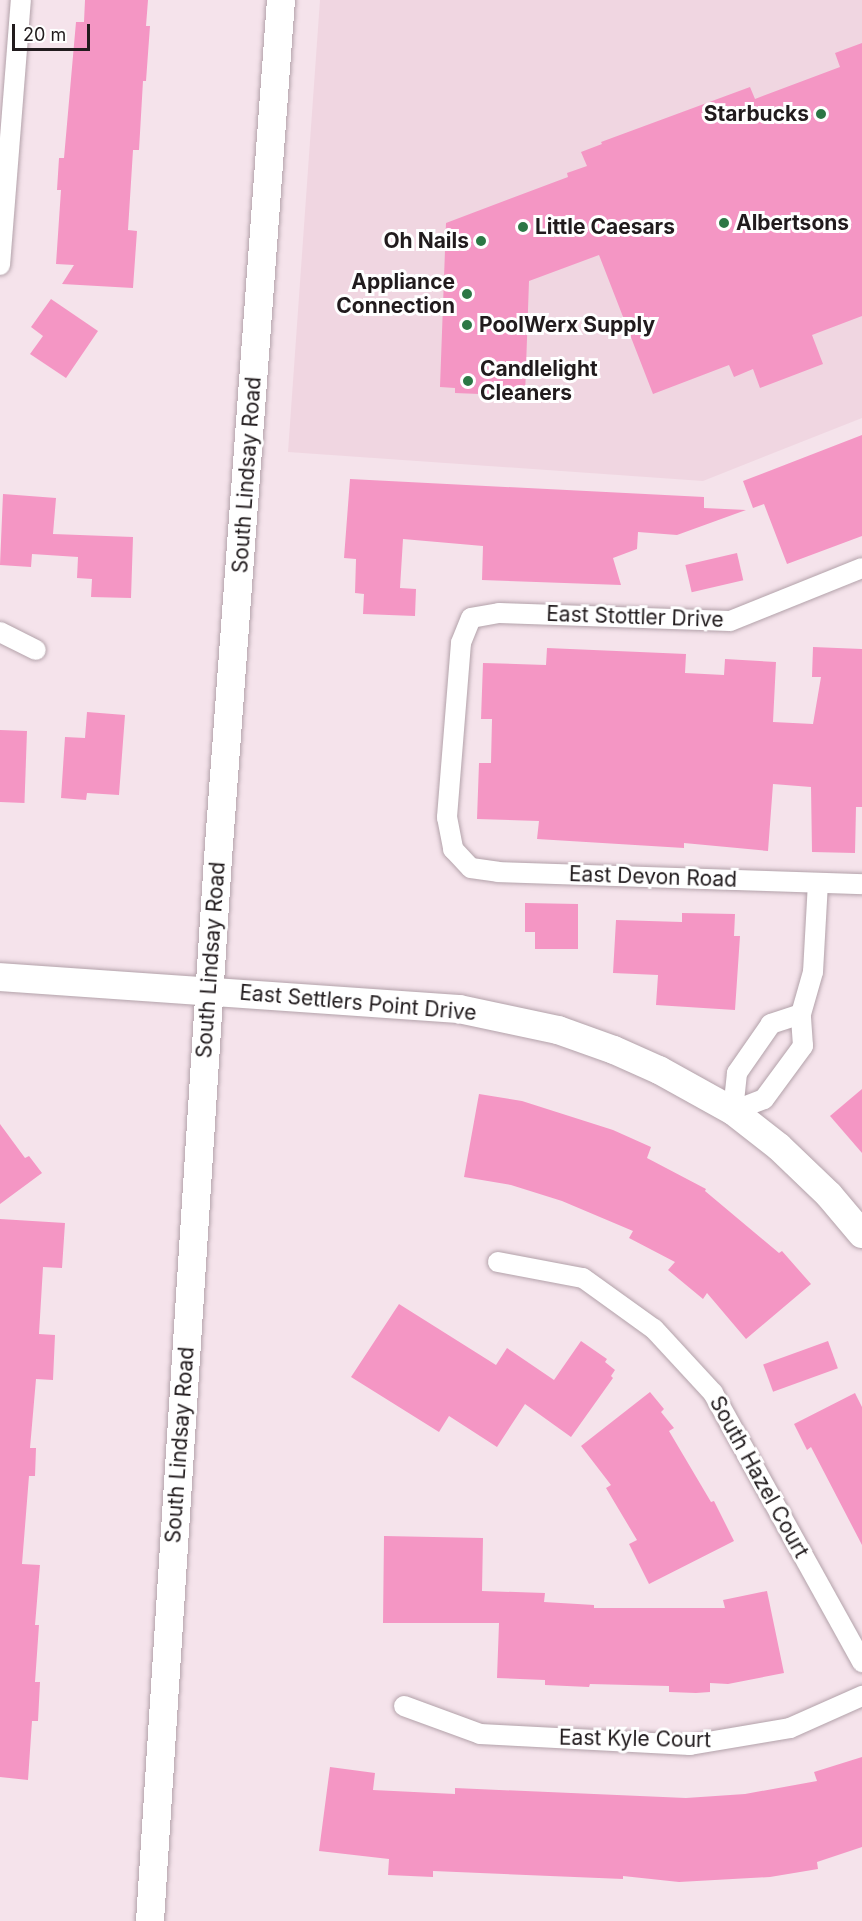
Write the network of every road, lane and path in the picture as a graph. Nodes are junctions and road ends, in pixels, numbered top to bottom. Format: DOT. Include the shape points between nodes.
graph roads {
  1 [pos="21,0"];
  2 [pos="281,0"];
  3 [pos="0,265"];
  4 [pos="862,568"];
  5 [pos="0,632"];
  6 [pos="36,650"];
  7 [pos="453,849"];
  8 [pos="818,883"];
  9 [pos="862,884"];
  10 [pos="0,977"];
  11 [pos="210,990"];
  12 [pos="801,1014"];
  13 [pos="732,1111"];
  14 [pos="862,1234"];
  15 [pos="498,1262"];
  16 [pos="862,1662"];
  17 [pos="862,1696"];
  18 [pos="404,1706"];
  19 [pos="150,1921"];
  1 -- 3 [label="street"];
  2 -- 11 [label="main road, South Lindsay Road"];
  4 -- 7 [label="street, East Stottler Drive" via="730,621 499,613 471,618 461,643 448,805"];
  5 -- 6 [label="street"];
  7 -- 8 [label="street, East Devon Road" via="471,868 498,872"];
  8 -- 9 [label="street, East Devon Road"];
  8 -- 12 [label="street" via="813,972"];
  10 -- 11 [label="main road, East Settlers Point Drive"];
  11 -- 13 [label="main road, East Settlers Point Drive" via="459,1009 517,1020 614,1050 687,1084"];
  11 -- 19 [label="main road, South Lindsay Road"];
  12 -- 13 [label="street" via="771,1024 737,1073"];
  12 -- 13 [label="street" via="802,1046 764,1099"];
  13 -- 14 [label="main road, East Settlers Point Drive" via="779,1147 829,1195"];
  15 -- 16 [label="street, South Hazel Court" via="583,1278 654,1329 713,1393"];
  17 -- 18 [label="street, East Kyle Court" via="790,1728 690,1745 480,1734"];
}
